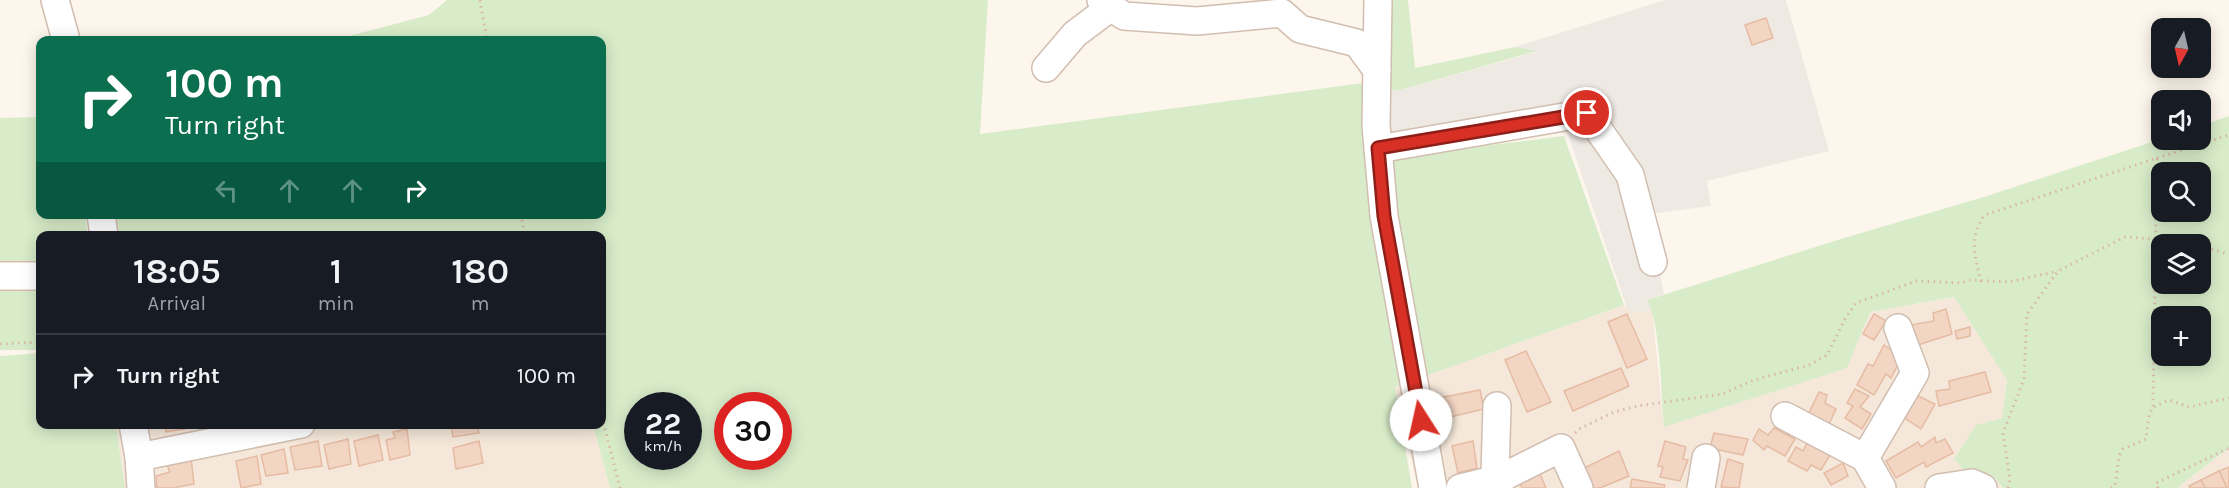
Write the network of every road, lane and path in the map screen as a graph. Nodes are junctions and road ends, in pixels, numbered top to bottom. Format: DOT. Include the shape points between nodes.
graph roads {
  1 [pos="55,0"];
  2 [pos="480,0"];
  3 [pos="1378,0"];
  4 [pos="1106,3"];
  5 [pos="1286,7"];
  6 [pos="65,36"];
  7 [pos="487,36"];
  8 [pos="1046,68"];
  9 [pos="1377,70"];
  10 [pos="2229,135"];
  11 [pos="1378,148"];
  12 [pos="2157,158"];
  13 [pos="2156,234"];
  14 [pos="2151,239"];
  15 [pos="2211,249"];
  16 [pos="2229,254"];
  17 [pos="1653,262"];
  18 [pos="2058,271"];
  19 [pos="0,276"];
  20 [pos="36,276"];
  21 [pos="1981,282"];
  22 [pos="2155,294"];
  23 [pos="1898,328"];
  24 [pos="36,342"];
  25 [pos="0,344"];
  26 [pos="2229,398"];
  27 [pos="1497,406"];
  28 [pos="2153,407"];
  29 [pos="1785,417"];
  30 [pos="134,429"];
  31 [pos="276,429"];
  32 [pos="605,429"];
  33 [pos="1561,448"];
  34 [pos="2229,448"];
  35 [pos="139,457"];
  36 [pos="1706,458"];
  37 [pos="1864,458"];
  38 [pos="1498,483"];
  39 [pos="141,488"];
  40 [pos="620,488"];
  41 [pos="1433,488"];
  42 [pos="1460,488"];
  43 [pos="1579,488"];
  44 [pos="1701,488"];
  45 [pos="1882,488"];
  46 [pos="1938,488"];
  47 [pos="1983,488"];
  48 [pos="2008,488"];
  49 [pos="2111,488"];
  50 [pos="2158,488"];
  1 -- 6 [label="street"];
  2 -- 7 [label="path"];
  3 -- 9 [label="street"];
  4 -- 5 [label="street" via="1124,16 1197,21"];
  4 -- 8 [label="street"];
  5 -- 9 [label="street" via="1300,28 1357,44"];
  9 -- 11 [label="street"];
  10 -- 12 [label="path"];
  11 -- 17 [label="street" via="1587,113 1630,175"];
  11 -- 41 [label="street" via="1384,216"];
  12 -- 13 [label="path"];
  12 -- 21 [label="path" via="1985,215 1974,238"];
  14 -- 18 [label="path" via="2125,237"];
  15 -- 16 [label="path"];
  18 -- 21 [label="path" via="2009,282"];
  18 -- 48 [label="path" via="2027,314 2024,379 2003,433"];
  19 -- 20 [label="street"];
  21 -- 33 [label="path" via="1916,281 1856,303 1827,355 1809,364 1722,394 1614,412 1579,429"];
  22 -- 28 [label="path"];
  23 -- 37 [label="street" via="1915,373"];
  24 -- 25 [label="path"];
  26 -- 28 [label="path" via="2189,407 2169,400"];
  27 -- 38 [label="street"];
  28 -- 49 [label="path" via="2146,439 2123,449 2115,486"];
  29 -- 37 [label="street"];
  30 -- 35 [label="street"];
  31 -- 35 [label="street"];
  32 -- 40 [label="path"];
  33 -- 38 [label="street"];
  33 -- 43 [label="street"];
  34 -- 50 [label="path" via="2156,483"];
  35 -- 39 [label="street"];
  36 -- 44 [label="street"];
  37 -- 45 [label="street"];
  38 -- 42 [label="street"];
  46 -- 47 [label="street" via="1972,483"];
}
